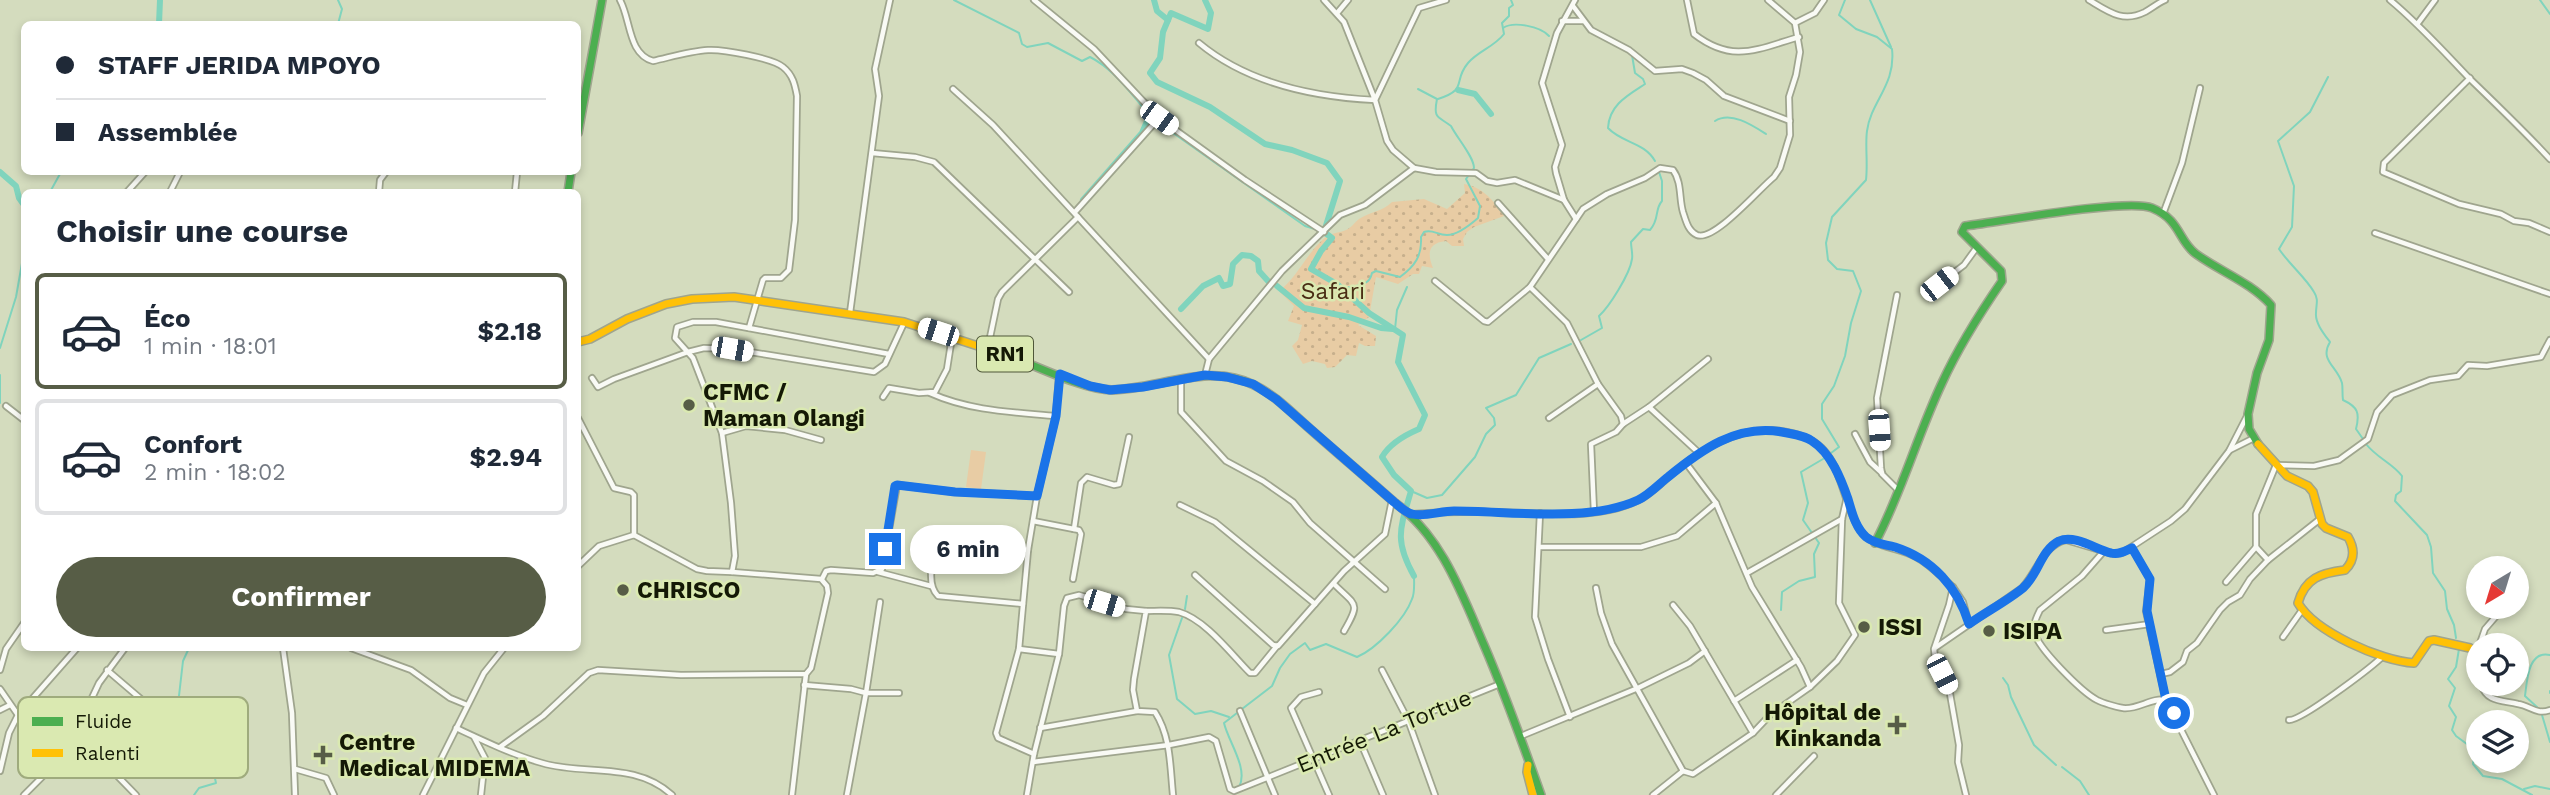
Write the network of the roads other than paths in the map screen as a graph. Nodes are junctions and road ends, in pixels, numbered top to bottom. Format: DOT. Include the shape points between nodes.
graph roads {
  1 [pos="602,0"];
  2 [pos="620,0"];
  3 [pos="890,0"];
  4 [pos="1034,0"];
  5 [pos="1324,0"];
  6 [pos="1348,0"];
  7 [pos="1446,0"];
  8 [pos="1575,0"];
  9 [pos="1687,0"];
  10 [pos="1768,0"];
  11 [pos="1824,0"];
  12 [pos="2089,0"];
  13 [pos="2165,0"];
  14 [pos="2390,0"];
  15 [pos="2435,0"];
  16 [pos="1573,6"];
  17 [pos="1338,12"];
  18 [pos="1562,21"];
  19 [pos="1583,21"];
  20 [pos="1795,23"];
  21 [pos="2418,23"];
  22 [pos="1799,37"];
  23 [pos="1199,43"];
  24 [pos="2470,78"];
  25 [pos="2200,88"];
  26 [pos="953,89"];
  27 [pos="1375,100"];
  28 [pos="581,117"];
  29 [pos="1159,118"];
  30 [pos="1790,121"];
  31 [pos="873,153"];
  32 [pos="2550,159"];
  33 [pos="1414,168"];
  34 [pos="142,175"];
  35 [pos="130,189"];
  36 [pos="1564,200"];
  37 [pos="1498,203"];
  38 [pos="1077,214"];
  39 [pos="2163,214"];
  40 [pos="1576,219"];
  41 [pos="1324,232"];
  42 [pos="2550,232"];
  43 [pos="2375,233"];
  44 [pos="1977,247"];
  45 [pos="1548,259"];
  46 [pos="1034,260"];
  47 [pos="1435,281"];
  48 [pos="1939,284"];
  49 [pos="1530,287"];
  50 [pos="1069,292"];
  51 [pos="2550,294"];
  52 [pos="1898,295"];
  53 [pos="755,301"];
  54 [pos="850,314"];
  55 [pos="904,322"];
  56 [pos="749,328"];
  57 [pos="953,337"];
  58 [pos="2550,340"];
  59 [pos="581,342"];
  60 [pos="988,348"];
  61 [pos="688,352"];
  62 [pos="889,354"];
  63 [pos="1209,359"];
  64 [pos="1708,359"];
  65 [pos="1060,374"];
  66 [pos="1205,375"];
  67 [pos="592,378"];
  68 [pos="1181,380"];
  69 [pos="1598,384"];
  70 [pos="930,393"];
  71 [pos="883,397"];
  72 [pos="6,405"];
  73 [pos="1648,407"];
  74 [pos="2248,414"];
  75 [pos="1056,416"];
  76 [pos="21,418"];
  77 [pos="1549,418"];
  78 [pos="581,424"];
  79 [pos="1623,424"];
  80 [pos="722,433"];
  81 [pos="1855,434"];
  82 [pos="1129,436"];
  83 [pos="2254,438"];
  84 [pos="821,440"];
  85 [pos="2229,450"];
  86 [pos="1699,453"];
  87 [pos="1686,463"];
  88 [pos="2276,465"];
  89 [pos="1882,474"];
  90 [pos="1898,490"];
  91 [pos="1037,496"];
  92 [pos="1847,496"];
  93 [pos="1393,501"];
  94 [pos="1716,503"];
  95 [pos="1180,505"];
  96 [pos="1594,512"];
  97 [pos="1540,513"];
  98 [pos="1411,514"];
  99 [pos="2321,518"];
  100 [pos="1842,520"];
  101 [pos="1033,521"];
  102 [pos="1074,529"];
  103 [pos="634,535"];
  104 [pos="1875,543"];
  105 [pos="1539,547"];
  106 [pos="2256,547"];
  107 [pos="2132,548"];
  108 [pos="1028,550"];
  109 [pos="2104,551"];
  110 [pos="2268,560"];
  111 [pos="1354,562"];
  112 [pos="581,563"];
  113 [pos="732,572"];
  114 [pos="878,572"];
  115 [pos="1747,573"];
  116 [pos="1195,575"];
  117 [pos="821,579"];
  118 [pos="1073,579"];
  119 [pos="2226,582"];
  120 [pos="1334,584"];
  121 [pos="931,586"];
  122 [pos="1953,587"];
  123 [pos="1596,588"];
  124 [pos="1385,589"];
  125 [pos="880,603"];
  126 [pos="1023,604"];
  127 [pos="1315,604"];
  128 [pos="1674,605"];
  129 [pos="2302,610"];
  130 [pos="1146,611"];
  131 [pos="1969,624"];
  132 [pos="2150,624"];
  133 [pos="21,627"];
  134 [pos="2106,629"];
  135 [pos="1344,631"];
  136 [pos="2283,637"];
  137 [pos="1278,646"];
  138 [pos="2466,646"];
  139 [pos="1019,649"];
  140 [pos="1934,649"];
  141 [pos="74,651"];
  142 [pos="123,651"];
  143 [pos="283,651"];
  144 [pos="359,651"];
  145 [pos="502,651"];
  146 [pos="1705,651"];
  147 [pos="1059,654"];
  148 [pos="2381,657"];
  149 [pos="1797,660"];
  150 [pos="0,670"];
  151 [pos="107,670"];
  152 [pos="1382,670"];
  153 [pos="806,674"];
  154 [pos="2161,674"];
  155 [pos="1501,684"];
  156 [pos="804,685"];
  157 [pos="1810,687"];
  158 [pos="1638,688"];
  159 [pos="0,689"];
  160 [pos="1319,692"];
  161 [pos="866,693"];
  162 [pos="899,694"];
  163 [pos="2488,696"];
  164 [pos="33,697"];
  165 [pos="94,697"];
  166 [pos="139,697"];
  167 [pos="2166,700"];
  168 [pos="1734,701"];
  169 [pos="10,705"];
  170 [pos="467,705"];
  171 [pos="0,710"];
  172 [pos="2550,710"];
  173 [pos="1137,711"];
  174 [pos="1240,711"];
  175 [pos="18,715"];
  176 [pos="1570,717"];
  177 [pos="1408,720"];
  178 [pos="2289,720"];
  179 [pos="456,728"];
  180 [pos="1040,729"];
  181 [pos="1753,733"];
  182 [pos="474,736"];
  183 [pos="1520,736"];
  184 [pos="1360,741"];
  185 [pos="1169,745"];
  186 [pos="500,747"];
  187 [pos="1034,754"];
  188 [pos="1814,756"];
  189 [pos="1314,760"];
  190 [pos="1033,762"];
  191 [pos="1528,765"];
  192 [pos="295,769"];
  193 [pos="0,771"];
  194 [pos="1683,771"];
  195 [pos="41,778"];
  196 [pos="119,778"];
  197 [pos="1268,778"];
  198 [pos="24,795"];
  199 [pos="136,795"];
  200 [pos="295,795"];
  201 [pos="334,795"];
  202 [pos="423,795"];
  203 [pos="481,795"];
  204 [pos="672,795"];
  205 [pos="792,795"];
  206 [pos="847,795"];
  207 [pos="1027,795"];
  208 [pos="1173,795"];
  209 [pos="1275,795"];
  210 [pos="1329,795"];
  211 [pos="1383,795"];
  212 [pos="1435,795"];
  213 [pos="1533,795"];
  214 [pos="1543,795"];
  215 [pos="1653,795"];
  216 [pos="1776,795"];
  217 [pos="1966,795"];
  218 [pos="2214,795"];
  1 -- 28 [label="main road"];
  2 -- 53 [label="street" via="635,47 648,60 719,50 773,62 794,81 796,220 789,270 781,278 765,278"];
  3 -- 31 [label="street" via="875,69 879,96"];
  4 -- 29 [label="street" via="1094,49"];
  5 -- 17 [label="street"];
  6 -- 17 [label="street"];
  7 -- 27 [label="street" via="1419,8"];
  8 -- 16 [label="street"];
  9 -- 22 [label="street" via="1694,34 1723,51 1736,53"];
  10 -- 20 [label="street"];
  11 -- 20 [label="street" via="1815,13"];
  12 -- 13 [label="street" via="2123,18"];
  14 -- 21 [label="street"];
  15 -- 21 [label="street"];
  16 -- 18 [label="street"];
  16 -- 19 [label="street"];
  17 -- 27 [label="street"];
  18 -- 19 [label="street"];
  18 -- 36 [label="street" via="1542,83 1562,145 1555,167"];
  19 -- 30 [label="street" via="1655,71 1693,73 1722,95"];
  20 -- 22 [label="street"];
  21 -- 24 [label="street"];
  22 -- 30 [label="street" via="1799,62 1789,97"];
  23 -- 27 [label="street" via="1254,77 1338,98"];
  24 -- 32 [label="street"];
  24 -- 42 [label="street" via="2384,163 2383,172 2459,204"];
  25 -- 39 [label="street" via="2182,163"];
  26 -- 38 [label="street"];
  27 -- 33 [label="street" via="1393,150"];
  29 -- 38 [label="street"];
  29 -- 41 [label="street"];
  30 -- 40 [label="street" via="1790,135 1774,177 1705,236 1698,236 1687,225 1676,175 1666,168 1596,200"];
  31 -- 46 [label="street" via="933,162"];
  31 -- 54 [label="street"];
  33 -- 36 [label="street" via="1476,173 1497,183 1515,180"];
  33 -- 41 [label="street" via="1365,205 1340,215"];
  34 -- 35 [label="street"];
  36 -- 40 [label="street"];
  37 -- 45 [label="street"];
  38 -- 46 [label="street"];
  38 -- 63 [label="street"];
  39 -- 44 [label="main road" via="2150,207 2121,206 1970,223 1962,232"];
  39 -- 74 [label="main road" via="2177,226 2193,252 2259,292 2271,305 2269,341"];
  40 -- 45 [label="street"];
  41 -- 63 [label="street" via="1282,271"];
  43 -- 51 [label="street"];
  44 -- 48 [label="street" via="1964,265"];
  44 -- 90 [label="main road" via="2001,271 2002,281 1942,383"];
  45 -- 49 [label="street"];
  46 -- 50 [label="street"];
  46 -- 60 [label="street" via="998,299"];
  47 -- 49 [label="street" via="1486,322"];
  49 -- 69 [label="street" via="1567,323"];
  52 -- 89 [label="street" via="1877,398"];
  53 -- 54 [label="main road, RN1"];
  53 -- 56 [label="street"];
  53 -- 59 [label="main road, RN1" via="684,298"];
  54 -- 55 [label="main road, RN1"];
  55 -- 57 [label="main road, RN1"];
  55 -- 62 [label="street"];
  56 -- 61 [label="street" via="716,322 682,324 675,338"];
  56 -- 62 [label="street"];
  57 -- 60 [label="main road, RN1"];
  57 -- 70 [label="street" via="943,379"];
  58 -- 88 [label="street" via="2541,357 2468,365 2458,376 2430,380 2392,395 2376,412 2368,439 2339,460 2314,466"];
  60 -- 65 [label="main road, RN1"];
  61 -- 62 [label="street" via="732,349 874,372"];
  61 -- 67 [label="street" via="605,386 598,387"];
  61 -- 80 [label="street"];
  63 -- 66 [label="street"];
  64 -- 73 [label="street"];
  65 -- 68 [label="main road, RN1" via="1110,390"];
  65 -- 75 [label="street"];
  66 -- 68 [label="main road, RN1"];
  66 -- 93 [label="main road, RN1" via="1253,384 1276,399"];
  68 -- 111 [label="street" via="1181,412 1200,436 1226,461 1293,502"];
  69 -- 77 [label="street"];
  69 -- 79 [label="street"];
  70 -- 71 [label="street" via="889,388"];
  70 -- 75 [label="street" via="971,407"];
  72 -- 76 [label="street"];
  73 -- 79 [label="street"];
  73 -- 86 [label="street"];
  74 -- 83 [label="main road"];
  74 -- 85 [label="street"];
  75 -- 91 [label="street"];
  78 -- 103 [label="street" via="614,488 634,495"];
  79 -- 96 [label="street" via="1590,446"];
  80 -- 84 [label="street" via="746,426"];
  80 -- 113 [label="street" via="732,503"];
  81 -- 89 [label="street"];
  82 -- 102 [label="street" via="1119,484 1087,477 1081,483"];
  83 -- 85 [label="street"];
  83 -- 88 [label="main road"];
  85 -- 107 [label="street" via="2185,509"];
  86 -- 87 [label="street"];
  86 -- 92 [label="street" via="1749,431 1806,438 1831,461"];
  87 -- 94 [label="street"];
  87 -- 96 [label="street" via="1641,499"];
  88 -- 99 [label="main road" via="2287,477 2308,486"];
  88 -- 106 [label="street" via="2256,514"];
  89 -- 90 [label="street"];
  90 -- 104 [label="main road"];
  91 -- 101 [label="street"];
  91 -- 114 [label="street" via="897,485"];
  92 -- 100 [label="street"];
  92 -- 104 [label="street" via="1861,533"];
  93 -- 98 [label="main road, RN1"];
  93 -- 111 [label="street" via="1385,534"];
  94 -- 105 [label="street" via="1677,536 1641,547"];
  94 -- 115 [label="street"];
  95 -- 127 [label="street" via="1215,522"];
  96 -- 97 [label="street"];
  97 -- 98 [label="street"];
  97 -- 105 [label="street"];
  98 -- 155 [label="main road, RN1" via="1453,573"];
  99 -- 110 [label="street"];
  99 -- 129 [label="main road" via="2326,528 2351,541 2352,561 2345,570 2313,578 2300,596"];
  100 -- 115 [label="street"];
  100 -- 157 [label="street" via="1839,603 1855,635"];
  101 -- 102 [label="street"];
  101 -- 108 [label="street"];
  102 -- 118 [label="street" via="1081,534"];
  103 -- 112 [label="street" via="598,546"];
  103 -- 113 [label="street" via="696,569"];
  104 -- 122 [label="street" via="1916,556"];
  105 -- 176 [label="street" via="1535,617"];
  106 -- 110 [label="street"];
  106 -- 119 [label="street"];
  107 -- 109 [label="street" via="2113,554"];
  107 -- 132 [label="street" via="2150,579"];
  108 -- 121 [label="street" via="944,541 934,553"];
  108 -- 126 [label="street"];
  109 -- 131 [label="street" via="2076,541 2059,541 2022,588"];
  109 -- 167 [label="street" via="2040,610 2034,631 2047,653 2097,699 2123,708"];
  110 -- 154 [label="street" via="2240,595 2220,610 2183,662"];
  111 -- 120 [label="street"];
  111 -- 124 [label="street"];
  113 -- 117 [label="street"];
  114 -- 117 [label="street" via="831,570"];
  114 -- 121 [label="street"];
  115 -- 149 [label="street"];
  116 -- 137 [label="street"];
  117 -- 153 [label="street" via="828,593"];
  120 -- 127 [label="street"];
  120 -- 135 [label="street" via="1354,605"];
  121 -- 126 [label="street" via="938,596"];
  122 -- 131 [label="street"];
  122 -- 140 [label="street"];
  123 -- 158 [label="street" via="1612,644"];
  125 -- 161 [label="street"];
  126 -- 139 [label="street"];
  127 -- 137 [label="street"];
  128 -- 146 [label="street"];
  129 -- 136 [label="street"];
  129 -- 148 [label="main road" via="2342,639"];
  130 -- 137 [label="street" via="1192,618 1250,673"];
  130 -- 147 [label="street" via="1079,596 1067,598"];
  130 -- 173 [label="street" via="1133,679"];
  131 -- 140 [label="street"];
  132 -- 134 [label="street"];
  132 -- 154 [label="street"];
  133 -- 150 [label="street" via="6,649"];
  138 -- 148 [label="main road" via="2434,640 2414,663"];
  139 -- 147 [label="street"];
  139 -- 187 [label="street" via="996,733"];
  140 -- 217 [label="street" via="1949,688"];
  141 -- 164 [label="street"];
  142 -- 151 [label="street"];
  143 -- 192 [label="street"];
  144 -- 170 [label="street" via="411,670"];
  145 -- 170 [label="street"];
  146 -- 158 [label="street"];
  146 -- 168 [label="street"];
  147 -- 180 [label="street"];
  148 -- 178 [label="street" via="2350,684 2298,719"];
  149 -- 157 [label="street"];
  149 -- 168 [label="street"];
  151 -- 165 [label="street"];
  151 -- 166 [label="street"];
  152 -- 177 [label="street"];
  153 -- 156 [label="street"];
  153 -- 186 [label="street" via="598,670"];
  154 -- 167 [label="street"];
  155 -- 177 [label="street, Entrée La Tortue"];
  155 -- 183 [label="main road, RN1"];
  156 -- 161 [label="street"];
  156 -- 205 [label="street"];
  157 -- 181 [label="street"];
  158 -- 176 [label="street"];
  158 -- 194 [label="street"];
  159 -- 169 [label="street"];
  160 -- 189 [label="street" via="1301,697 1291,708"];
  161 -- 162 [label="street"];
  161 -- 206 [label="street"];
  163 -- 172 [label="street" via="2539,712"];
  167 -- 218 [label="street"];
  168 -- 181 [label="street"];
  169 -- 171 [label="street"];
  169 -- 175 [label="street"];
  170 -- 179 [label="street"];
  173 -- 180 [label="street"];
  173 -- 185 [label="street" via="1155,712"];
  174 -- 197 [label="street"];
  175 -- 193 [label="street"];
  176 -- 183 [label="street"];
  177 -- 184 [label="street, Entrée La Tortue"];
  177 -- 212 [label="street"];
  179 -- 182 [label="street"];
  179 -- 202 [label="street"];
  180 -- 187 [label="street"];
  181 -- 194 [label="street" via="1693,774"];
  182 -- 186 [label="street"];
  182 -- 203 [label="street" via="485,758"];
  183 -- 191 [label="main road, RN1"];
  184 -- 189 [label="street, Entrée La Tortue"];
  184 -- 211 [label="street"];
  185 -- 190 [label="street"];
  185 -- 197 [label="street, Entrée La Tortue" via="1212,737 1232,790"];
  185 -- 208 [label="street"];
  186 -- 204 [label="street" via="557,767 636,775"];
  187 -- 190 [label="street"];
  188 -- 216 [label="street"];
  189 -- 197 [label="street, Entrée La Tortue"];
  189 -- 210 [label="street"];
  190 -- 207 [label="street"];
  191 -- 213 [label="main road, RN1"];
  191 -- 214 [label="main road, RN1"];
  192 -- 200 [label="street"];
  192 -- 201 [label="street" via="326,778"];
  194 -- 215 [label="street"];
  195 -- 198 [label="street"];
  196 -- 199 [label="street"];
  197 -- 209 [label="street"];
}
